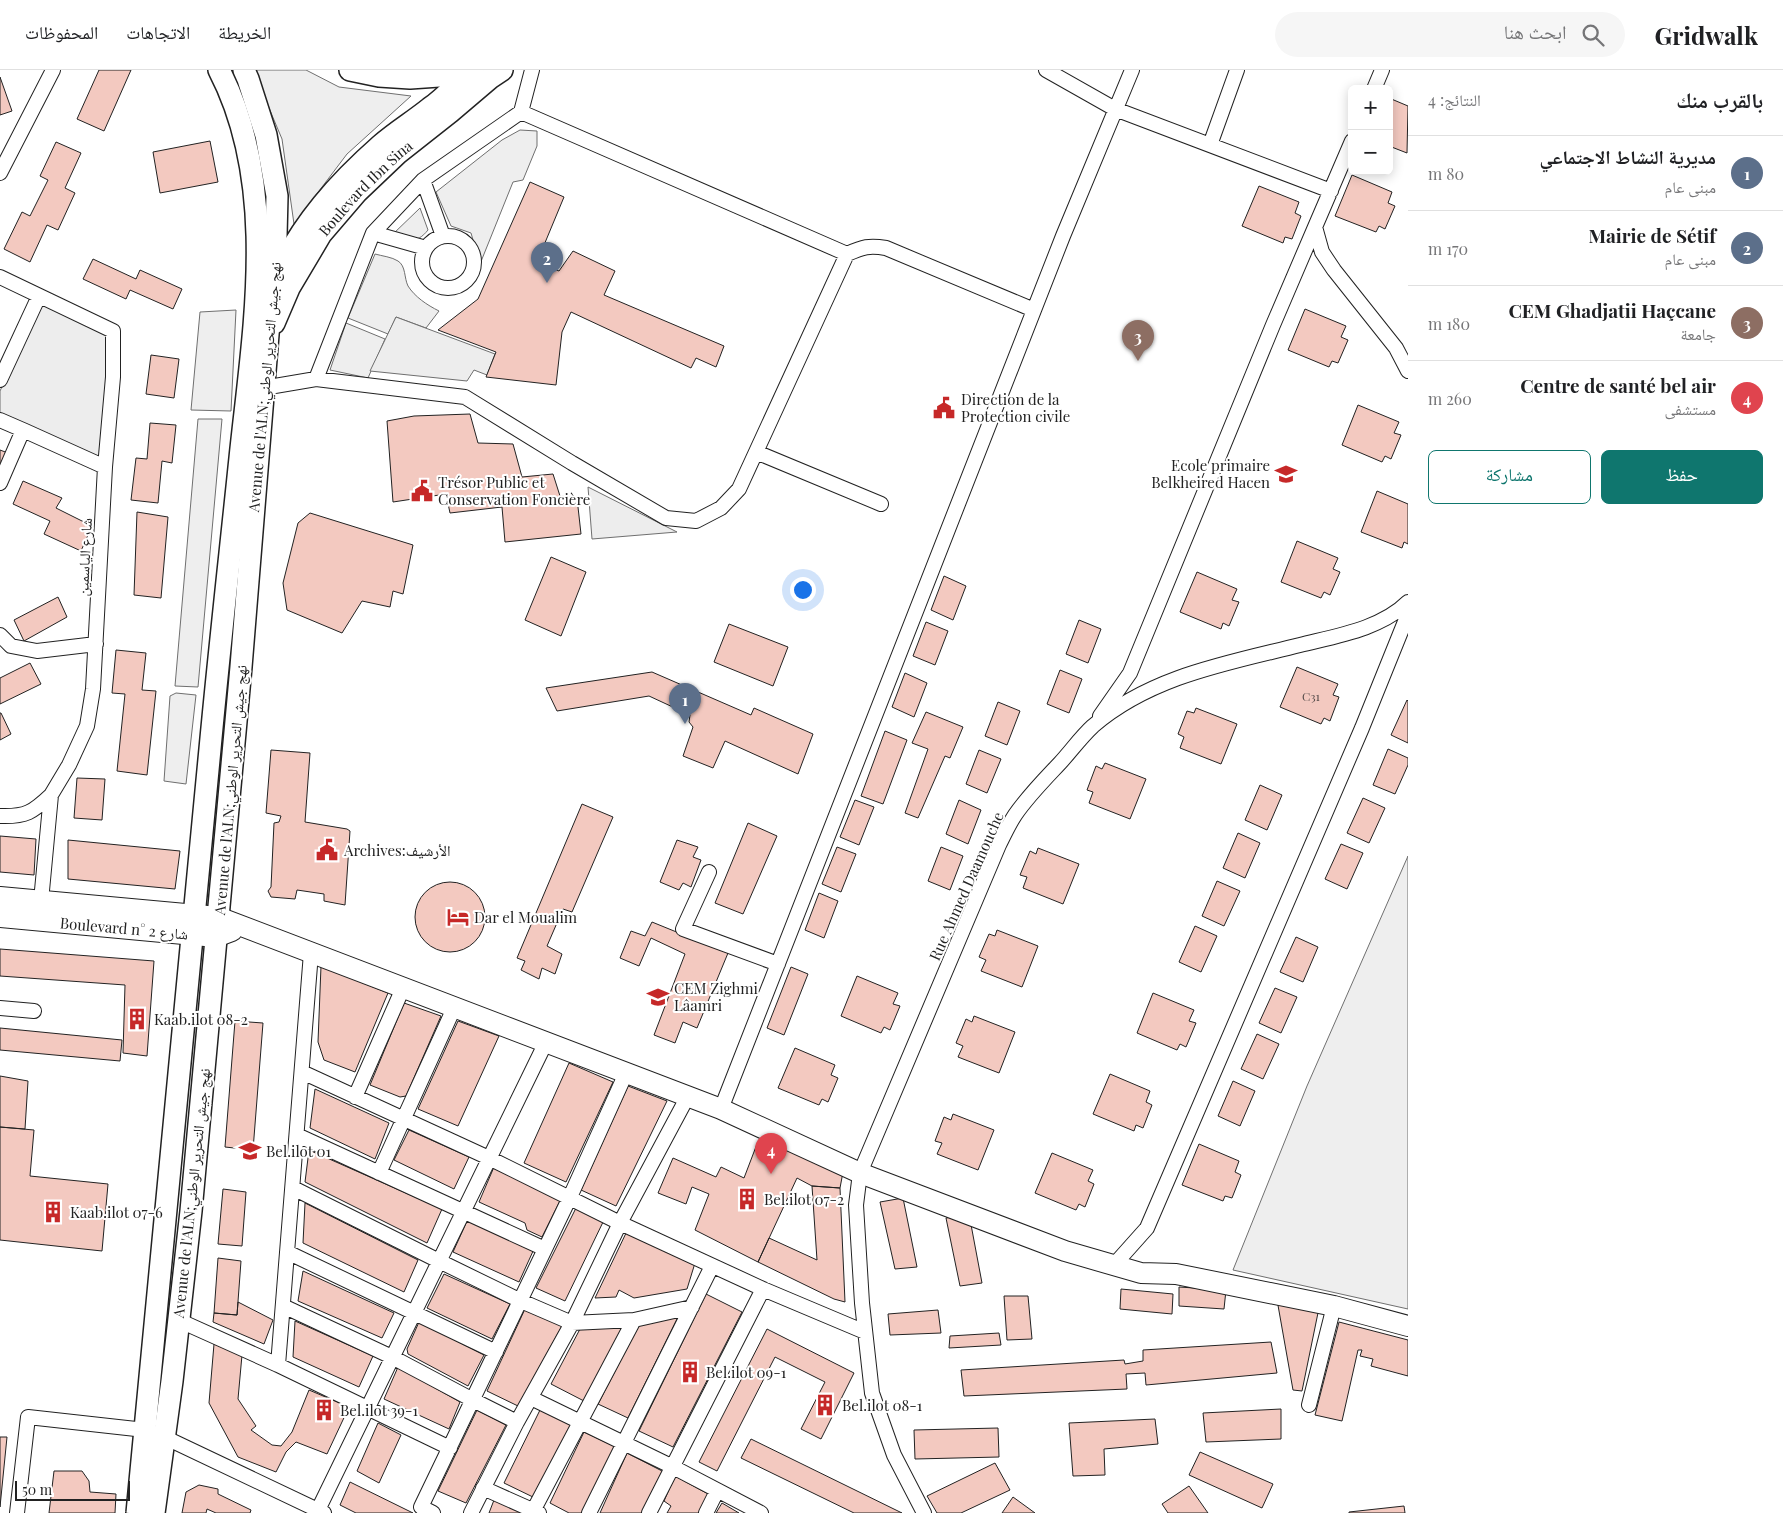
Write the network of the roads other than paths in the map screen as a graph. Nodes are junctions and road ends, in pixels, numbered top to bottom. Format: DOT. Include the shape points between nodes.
graph roads {
  1 [pos="53,70"];
  2 [pos="219,70"];
  3 [pos="244,70"];
  4 [pos="350,70"];
  5 [pos="502,70"];
  6 [pos="532,70"];
  7 [pos="1046,70"];
  8 [pos="1132,70"];
  9 [pos="1238,70"];
  10 [pos="1382,70"];
  11 [pos="474,71"];
  12 [pos="1376,85"];
  13 [pos="1115,109"];
  14 [pos="521,112"];
  15 [pos="1210,145"];
  16 [pos="1348,151"];
  17 [pos="0,173"];
  18 [pos="422,180"];
  19 [pos="1331,191"];
  20 [pos="1315,227"];
  21 [pos="374,233"];
  22 [pos="443,236"];
  23 [pos="426,248"];
  24 [pos="847,254"];
  25 [pos="0,277"];
  26 [pos="271,291"];
  27 [pos="39,296"];
  28 [pos="1034,310"];
  29 [pos="260,333"];
  30 [pos="1408,371"];
  31 [pos="316,379"];
  32 [pos="0,380"];
  33 [pos="263,388"];
  34 [pos="0,420"];
  35 [pos="23,430"];
  36 [pos="756,452"];
  37 [pos="105,466"];
  38 [pos="0,483"];
  39 [pos="881,504"];
  40 [pos="1408,602"];
  41 [pos="1408,614"];
  42 [pos="0,635"];
  43 [pos="96,644"];
  44 [pos="1093,727"];
  45 [pos="51,795"];
  46 [pos="0,816"];
  47 [pos="709,872"];
  48 [pos="0,897"];
  49 [pos="41,900"];
  50 [pos="0,917"];
  51 [pos="193,924"];
  52 [pos="217,927"];
  53 [pos="311,953"];
  54 [pos="778,964"];
  55 [pos="403,988"];
  56 [pos="0,1008"];
  57 [pos="454,1008"];
  58 [pos="34,1011"];
  59 [pos="546,1042"];
  60 [pos="302,1072"];
  61 [pos="626,1073"];
  62 [pos="688,1096"];
  63 [pos="355,1097"];
  64 [pos="721,1109"];
  65 [pos="404,1120"];
  66 [pos="297,1135"];
  67 [pos="489,1158"];
  68 [pos="379,1173"];
  69 [pos="860,1173"];
  70 [pos="292,1188"];
  71 [pos="570,1197"];
  72 [pos="463,1212"];
  73 [pos="620,1223"];
  74 [pos="545,1249"];
  75 [pos="287,1252"];
  76 [pos="439,1261"];
  77 [pos="1114,1265"];
  78 [pos="712,1266"];
  79 [pos="763,1289"];
  80 [pos="520,1301"];
  81 [pos="283,1306"];
  82 [pos="1334,1306"];
  83 [pos="692,1307"];
  84 [pos="414,1313"];
  85 [pos="178,1320"];
  86 [pos="634,1320"];
  87 [pos="572,1323"];
  88 [pos="1408,1326"];
  89 [pos="865,1332"];
  90 [pos="496,1352"];
  91 [pos="392,1357"];
  92 [pos="278,1365"];
  93 [pos="531,1398"];
  94 [pos="473,1400"];
  95 [pos="1309,1404"];
  96 [pos="367,1408"];
  97 [pos="517,1422"];
  98 [pos="580,1423"];
  99 [pos="154,1433"];
  100 [pos="623,1443"];
  101 [pos="450,1448"];
  102 [pos="673,1467"];
  103 [pos="483,1488"];
  104 [pos="717,1491"];
  105 [pos="321,1511"];
  106 [pos="535,1512"];
  107 [pos="17,1513"];
  108 [pos="137,1513"];
  109 [pos="154,1513"];
  110 [pos="433,1513"];
  111 [pos="471,1513"];
  112 [pos="589,1513"];
  113 [pos="649,1513"];
  114 [pos="706,1513"];
  115 [pos="761,1513"];
  116 [pos="924,1513"];
  1 -- 17 [label="street"];
  2 -- 29 [label="main road, Avenue de l'ALN;نهج جيش التحرير الوطني" via="236,107 254,182"];
  3 -- 26 [label="main road, Avenue de l'ALN;نهج جيش التحرير الوطني" via="266,136 277,196"];
  4 -- 11 [label="main road, Boulevard Ibn Sina" via="410,78"];
  5 -- 29 [label="main road, Boulevard Ibn Sina" via="398,153 357,192 321,234"];
  6 -- 14 [label="street"];
  7 -- 13 [label="street"];
  8 -- 13 [label="street"];
  9 -- 15 [label="street"];
  10 -- 12 [label="street"];
  11 -- 26 [label="main road, Boulevard Ibn Sina" via="382,144 335,190 290,250"];
  13 -- 15 [label="street"];
  13 -- 28 [label="street"];
  14 -- 18 [label="street"];
  14 -- 24 [label="street"];
  15 -- 19 [label="street"];
  16 -- 19 [label="street"];
  18 -- 21 [label="street"];
  18 -- 22 [label="street"];
  19 -- 20 [label="street"];
  20 -- 30 [label="street" via="1322,252 1396,348"];
  20 -- 44 [label="street" via="1130,673"];
  21 -- 23 [label="street"];
  21 -- 31 [label="street"];
  22 -- 23 [label="street" via="430,242"];
  22 -- 23 [label="street" via="460,239 472,252 472,269 462,283 446,287 430,280 422,265"];
  24 -- 28 [label="street" via="872,245 886,248"];
  24 -- 36 [label="street"];
  25 -- 27 [label="street, شارع الياسمين"];
  26 -- 29 [label="main road, Boulevard Ibn Sina"];
  27 -- 32 [label="street"];
  27 -- 37 [label="street, شارع الياسمين" via="113,331 113,377"];
  28 -- 54 [label="street"];
  29 -- 33 [label="main road, Avenue de l'ALN;نهج جيش التحرير الوطني"];
  29 -- 51 [label="main road, Avenue de l'ALN;نهج جيش التحرير الوطني"];
  31 -- 33 [label="street"];
  31 -- 36 [label="street" via="465,396 666,518 696,521 721,508 739,489"];
  33 -- 52 [label="main road, Avenue de l'ALN;نهج جيش التحرير الوطني"];
  34 -- 35 [label="street"];
  35 -- 37 [label="street"];
  35 -- 38 [label="street"];
  36 -- 39 [label="street"];
  37 -- 43 [label="street, شارع الياسمين"];
  40 -- 44 [label="street, Rue Ahmed Daamouche" via="1372,625 1201,670 1153,688 1128,701"];
  41 -- 77 [label="street" via="1147,1228"];
  42 -- 43 [label="street" via="11,646 37,651"];
  43 -- 45 [label="street, شارع الياسمين" via="86,726 70,765"];
  44 -- 69 [label="street, Rue Ahmed Daamouche" via="1014,816"];
  45 -- 46 [label="street" via="34,810 15,817"];
  45 -- 49 [label="street, شارع الياسمين"];
  47 -- 54 [label="street" via="683,929"];
  48 -- 49 [label="street, Boulevard n° شارع 2"];
  49 -- 51 [label="street, Boulevard n° شارع 2"];
  50 -- 51 [label="street, Boulevard n° شارع 2"];
  51 -- 52 [label="street, Boulevard n° شارع 2"];
  51 -- 99 [label="main road, Avenue de l'ALN;نهج جيش التحرير الوطني"];
  52 -- 53 [label="street, Boulevard n° شارع 2" via="245,926"];
  52 -- 85 [label="main road, Avenue de l'ALN;نهج جيش التحرير الوطني"];
  53 -- 55 [label="street"];
  53 -- 60 [label="street"];
  54 -- 64 [label="street"];
  55 -- 57 [label="street"];
  55 -- 63 [label="street"];
  56 -- 58 [label="street"];
  57 -- 59 [label="street"];
  57 -- 65 [label="street"];
  59 -- 61 [label="street"];
  59 -- 67 [label="street"];
  60 -- 63 [label="street"];
  60 -- 66 [label="street"];
  61 -- 62 [label="street"];
  61 -- 71 [label="street"];
  62 -- 64 [label="street"];
  62 -- 73 [label="street"];
  63 -- 65 [label="street"];
  64 -- 69 [label="street"];
  65 -- 67 [label="street"];
  65 -- 68 [label="street"];
  66 -- 68 [label="street"];
  66 -- 70 [label="street"];
  67 -- 71 [label="street"];
  67 -- 72 [label="street"];
  68 -- 72 [label="street"];
  69 -- 77 [label="street" via="1065,1250"];
  69 -- 89 [label="street, Rue Ahmed Daamouche" via="856,1206"];
  70 -- 75 [label="street"];
  70 -- 76 [label="street"];
  71 -- 73 [label="street"];
  71 -- 74 [label="street"];
  72 -- 74 [label="street"];
  72 -- 76 [label="street"];
  73 -- 78 [label="street"];
  73 -- 87 [label="street"];
  74 -- 80 [label="street"];
  75 -- 81 [label="street"];
  75 -- 84 [label="street"];
  76 -- 80 [label="street"];
  76 -- 84 [label="street"];
  77 -- 82 [label="street" via="1141,1273 1176,1274"];
  78 -- 79 [label="street"];
  78 -- 83 [label="street"];
  79 -- 89 [label="street"];
  79 -- 102 [label="street"];
  80 -- 87 [label="street"];
  80 -- 90 [label="street"];
  81 -- 91 [label="street"];
  81 -- 92 [label="street"];
  82 -- 88 [label="street"];
  82 -- 95 [label="street"];
  83 -- 86 [label="street"];
  83 -- 100 [label="street"];
  84 -- 90 [label="street"];
  84 -- 91 [label="street"];
  85 -- 92 [label="street"];
  85 -- 99 [label="main road, Avenue de l'ALN;نهج جيش التحرير الوطني"];
  86 -- 87 [label="street"];
  86 -- 98 [label="street"];
  87 -- 93 [label="street"];
  89 -- 116 [label="street, Rue Ahmed Daamouche" via="872,1393 894,1455"];
  90 -- 94 [label="street"];
  91 -- 94 [label="street"];
  91 -- 96 [label="street"];
  92 -- 96 [label="street"];
  93 -- 97 [label="street"];
  93 -- 98 [label="street"];
  94 -- 97 [label="street"];
  94 -- 101 [label="street"];
  96 -- 101 [label="street"];
  96 -- 105 [label="street"];
  97 -- 103 [label="street"];
  98 -- 100 [label="street"];
  98 -- 106 [label="street"];
  99 -- 105 [label="street"];
  99 -- 107 [label="street" via="28,1417"];
  99 -- 108 [label="main road"];
  99 -- 109 [label="main road, Avenue de l'ALN;نهج جيش التحرير الوطني"];
  100 -- 102 [label="street"];
  100 -- 112 [label="street"];
  101 -- 110 [label="street" via="421,1506"];
  102 -- 104 [label="street"];
  102 -- 113 [label="street"];
  103 -- 106 [label="street"];
  103 -- 111 [label="street"];
  104 -- 114 [label="street"];
  104 -- 115 [label="street"];
}
